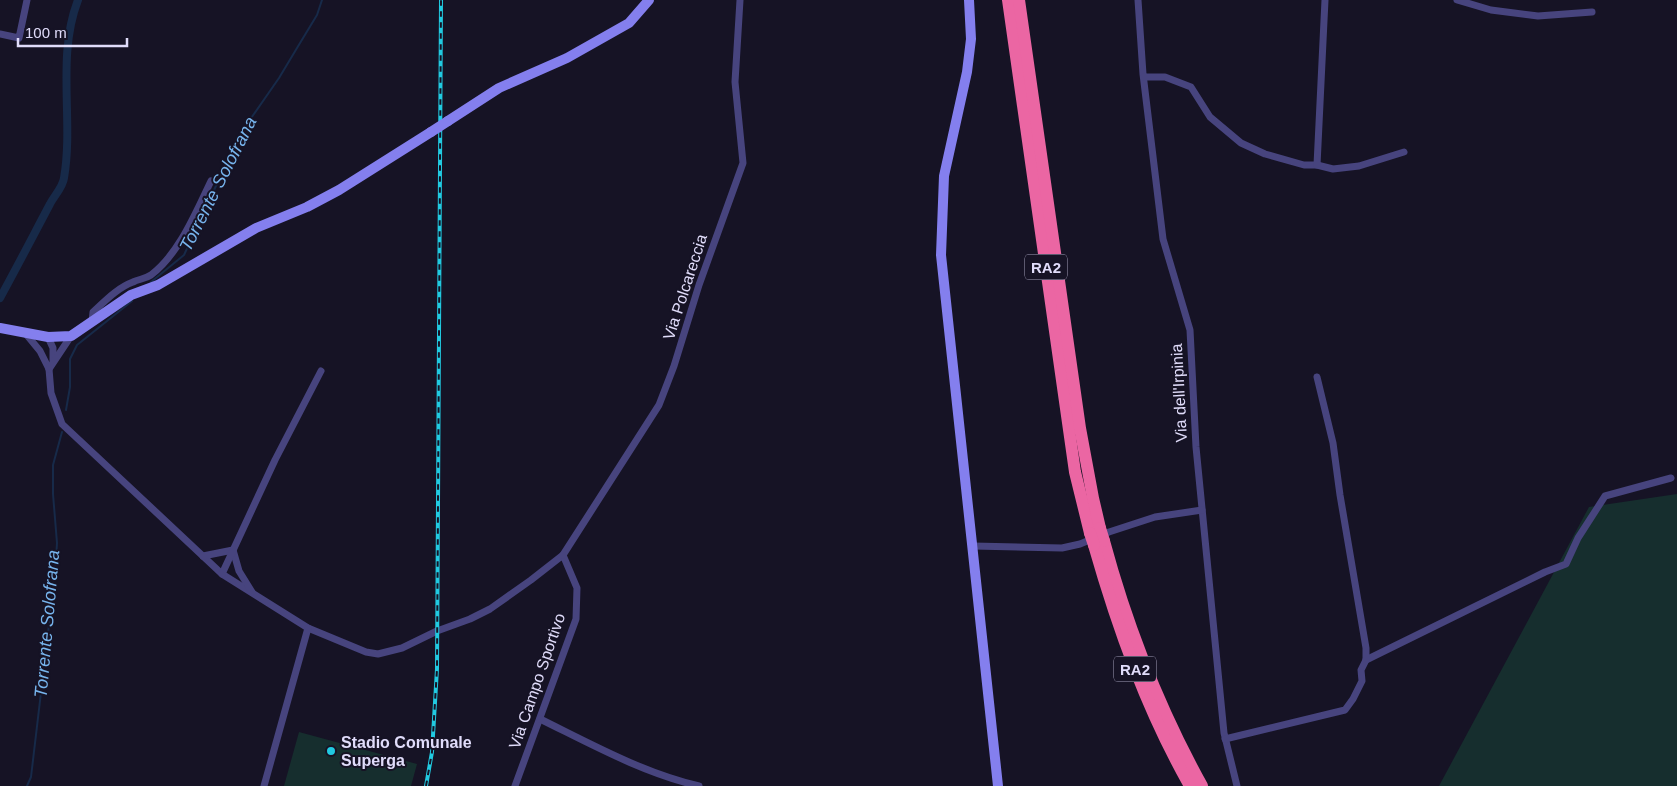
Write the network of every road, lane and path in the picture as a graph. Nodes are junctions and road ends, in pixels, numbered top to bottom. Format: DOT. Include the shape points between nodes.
graph roads {
  1 [pos="27,0"];
  2 [pos="649,0"];
  3 [pos="740,0"];
  4 [pos="969,0"];
  5 [pos="1008,0"];
  6 [pos="1019,0"];
  7 [pos="1138,0"];
  8 [pos="1325,0"];
  9 [pos="1457,0"];
  10 [pos="1592,12"];
  11 [pos="0,34"];
  12 [pos="1144,77"];
  13 [pos="1404,152"];
  14 [pos="1317,165"];
  15 [pos="211,181"];
  16 [pos="92,322"];
  17 [pos="0,328"];
  18 [pos="26,334"];
  19 [pos="71,336"];
  20 [pos="48,337"];
  21 [pos="49,364"];
  22 [pos="321,371"];
  23 [pos="1317,377"];
  24 [pos="1671,478"];
  25 [pos="1202,510"];
  26 [pos="1095,530"];
  27 [pos="1099,543"];
  28 [pos="973,546"];
  29 [pos="233,550"];
  30 [pos="563,555"];
  31 [pos="203,556"];
  32 [pos="222,574"];
  33 [pos="254,594"];
  34 [pos="308,628"];
  35 [pos="1366,660"];
  36 [pos="540,718"];
  37 [pos="1225,739"];
  38 [pos="264,786"];
  39 [pos="515,786"];
  40 [pos="698,786"];
  41 [pos="998,786"];
  42 [pos="1190,786"];
  43 [pos="1202,786"];
  44 [pos="1237,786"];
  1 -- 11 [label="street" via="19,38"];
  2 -- 16 [label="street, bridge" via="629,23 567,58 499,88 339,190 241,236 158,285 131,295"];
  3 -- 30 [label="street, Via Polcareccia" via="735,82 743,163 659,405"];
  4 -- 28 [label="street" via="971,39 944,176 941,255"];
  5 -- 26 [label="highway, RA2" via="1075,472"];
  6 -- 26 [label="highway, RA2" via="1080,428 1093,498"];
  7 -- 12 [label="street, Via dell'Irpinia"];
  8 -- 14 [label="street"];
  9 -- 10 [label="street" via="1491,10 1538,16"];
  12 -- 14 [label="street" via="1165,77 1191,87 1210,117 1241,143 1304,165"];
  12 -- 25 [label="street, Via dell'Irpinia" via="1163,239 1190,330"];
  13 -- 14 [label="street" via="1359,166 1334,169"];
  15 -- 16 [label="street" via="191,223 161,266 150,276 112,294 93,312"];
  16 -- 19 [label="street"];
  17 -- 18 [label="street"];
  18 -- 20 [label="street"];
  18 -- 21 [label="street"];
  19 -- 20 [label="street"];
  19 -- 21 [label="street"];
  20 -- 21 [label="street" via="45,348"];
  21 -- 31 [label="street" via="51,393 62,424"];
  22 -- 29 [label="street"];
  23 -- 35 [label="street" via="1333,443"];
  24 -- 35 [label="street" via="1605,496 1578,538 1566,564"];
  25 -- 28 [label="street" via="1155,517 1062,548"];
  25 -- 37 [label="street, Via dell'Irpinia"];
  26 -- 27 [label="highway, RA2, bridge"];
  27 -- 42 [label="highway, RA2" via="1123,641 1156,722"];
  27 -- 43 [label="highway, RA2" via="1145,664 1173,730"];
  28 -- 41 [label="street"];
  29 -- 31 [label="street"];
  29 -- 32 [label="street"];
  29 -- 33 [label="street" via="239,571"];
  30 -- 34 [label="street" via="490,609 402,648 378,654 366,652"];
  30 -- 36 [label="street, Via Campo Sportivo" via="577,588 576,619"];
  31 -- 32 [label="street"];
  32 -- 33 [label="street"];
  33 -- 34 [label="street"];
  34 -- 38 [label="street"];
  35 -- 37 [label="street" via="1361,670 1362,681 1345,710"];
  36 -- 39 [label="street, Via Campo Sportivo"];
  36 -- 40 [label="street" via="596,747 673,780"];
  37 -- 44 [label="street, Via dell'Irpinia"];
}
